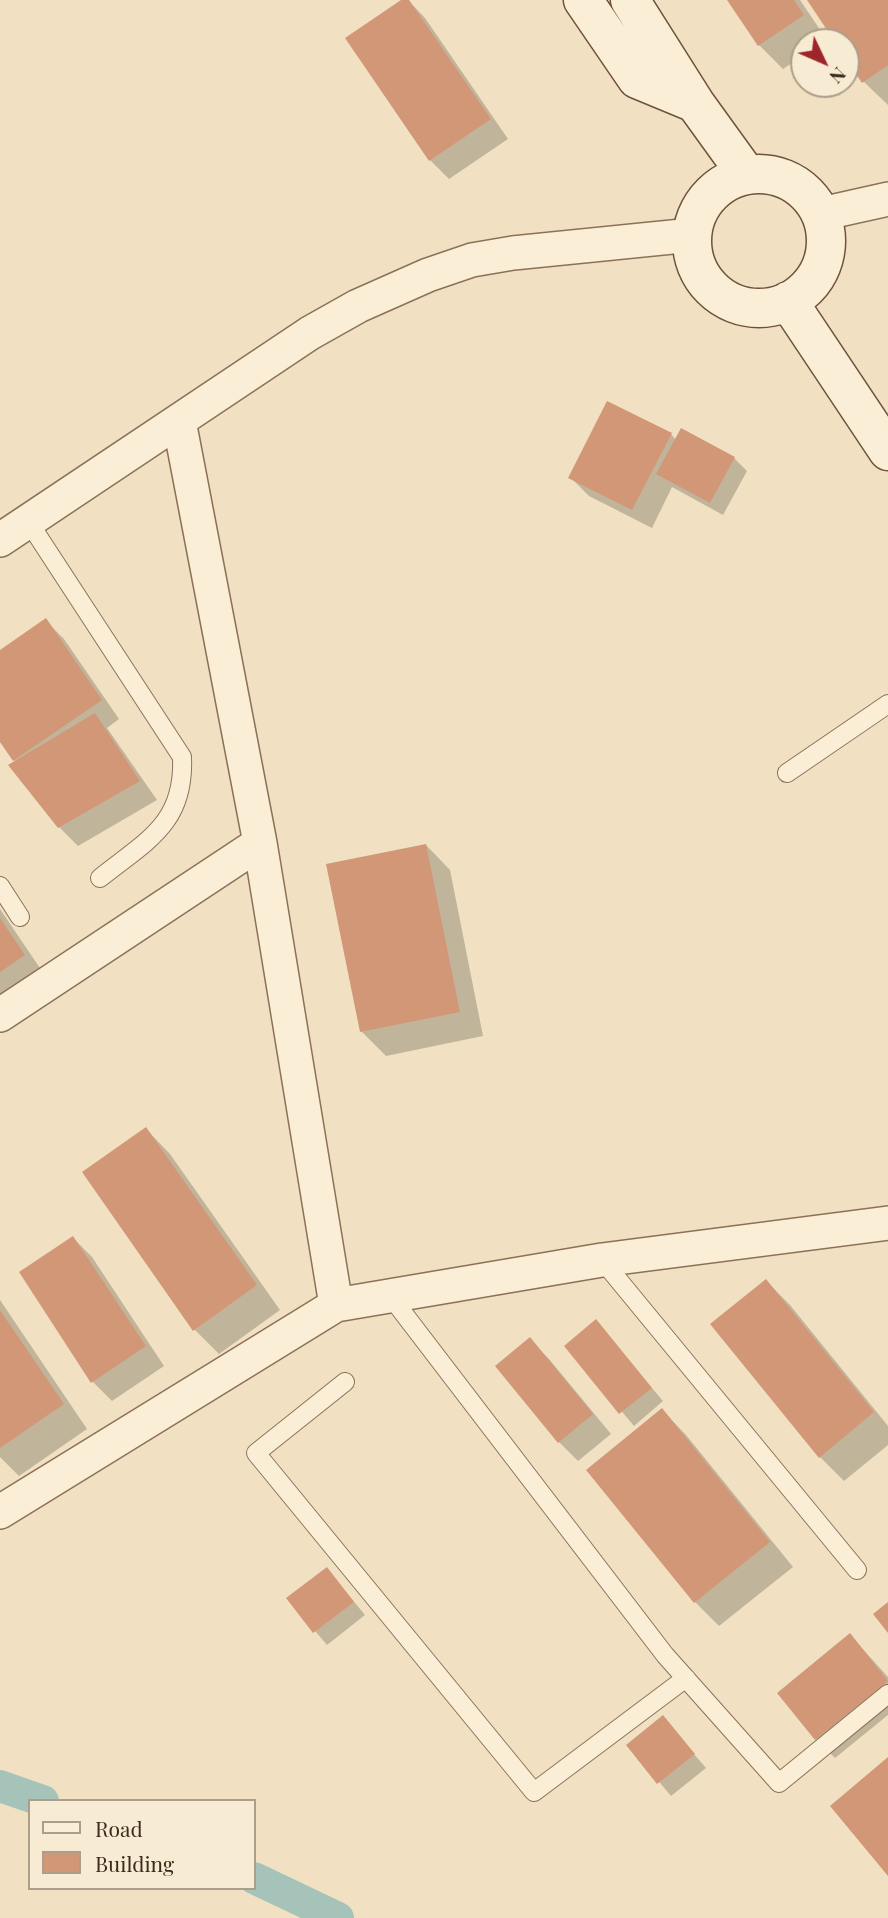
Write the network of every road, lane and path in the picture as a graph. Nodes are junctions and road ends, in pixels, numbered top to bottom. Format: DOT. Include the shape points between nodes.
graph roads {
  1 [pos="583,0"];
  2 [pos="630,0"];
  3 [pos="695,103"];
  4 [pos="747,175"];
  5 [pos="888,199"];
  6 [pos="821,214"];
  7 [pos="692,235"];
  8 [pos="788,301"];
  9 [pos="179,421"];
  10 [pos="888,451"];
  11 [pos="28,521"];
  12 [pos="0,540"];
  13 [pos="888,704"];
  14 [pos="787,773"];
  15 [pos="260,843"];
  16 [pos="100,878"];
  17 [pos="0,886"];
  18 [pos="20,917"];
  19 [pos="0,1015"];
  20 [pos="888,1223"];
  21 [pos="602,1260"];
  22 [pos="391,1297"];
  23 [pos="336,1305"];
  24 [pos="345,1382"];
  25 [pos="0,1512"];
  26 [pos="857,1570"];
  27 [pos="686,1678"];
  28 [pos="888,1694"];
  1 -- 3 [label="street" via="637,79"];
  2 -- 3 [label="street"];
  3 -- 4 [label="street"];
  4 -- 6 [label="street" via="769,174 790,181 808,195"];
  4 -- 7 [label="street" via="717,189 701,208"];
  5 -- 6 [label="street"];
  6 -- 8 [label="street" via="825,254 818,273"];
  7 -- 8 [label="street" via="700,274 729,301 769,307"];
  7 -- 9 [label="street" via="513,253 428,275 310,333"];
  8 -- 10 [label="street"];
  9 -- 11 [label="street"];
  9 -- 15 [label="street"];
  11 -- 12 [label="street"];
  11 -- 16 [label="lane" via="182,757 183,779 173,812 156,833"];
  13 -- 14 [label="lane"];
  15 -- 19 [label="street"];
  15 -- 23 [label="street"];
  17 -- 18 [label="lane"];
  20 -- 21 [label="street"];
  21 -- 22 [label="street"];
  21 -- 26 [label="lane"];
  22 -- 23 [label="street"];
  22 -- 27 [label="lane"];
  23 -- 25 [label="street"];
  24 -- 27 [label="lane" via="256,1453 534,1792"];
  27 -- 28 [label="lane" via="779,1783"];
}
